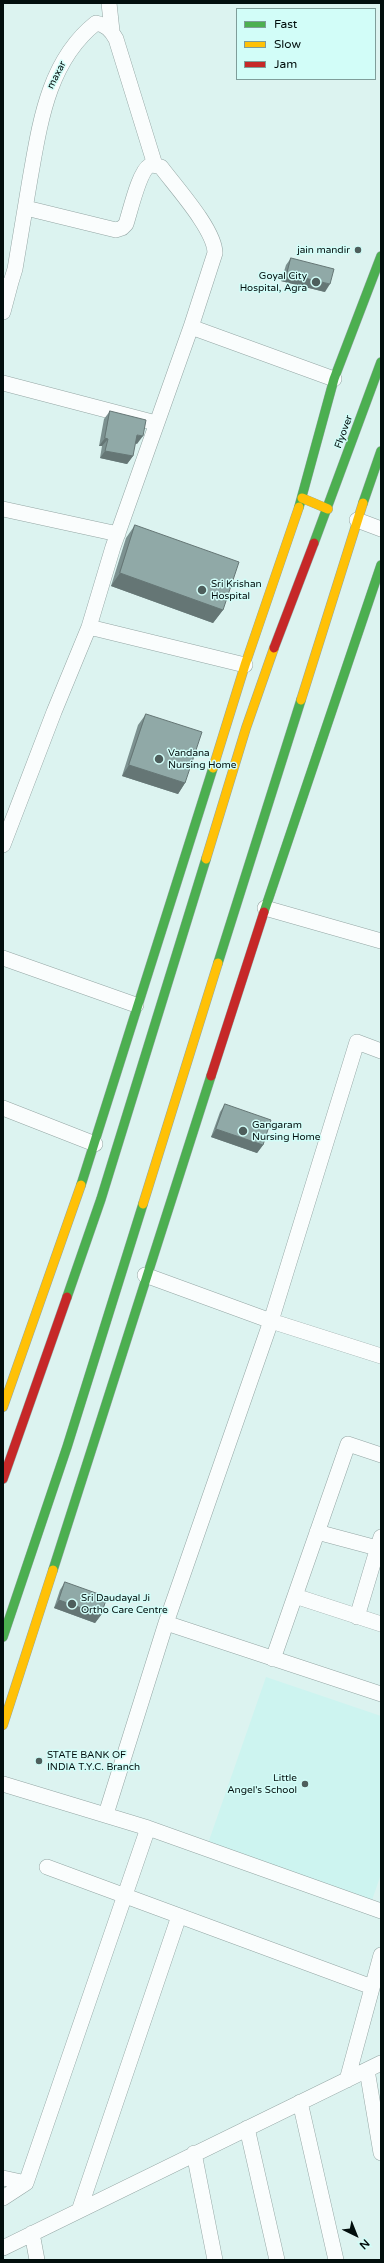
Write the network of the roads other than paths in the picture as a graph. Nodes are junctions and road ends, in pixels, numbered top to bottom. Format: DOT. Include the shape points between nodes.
graph roads {
  1 [pos="109,3"];
  2 [pos="112,31"];
  3 [pos="155,165"];
  4 [pos="26,208"];
  5 [pos="381,256"];
  6 [pos="7,286"];
  7 [pos="3,312"];
  8 [pos="191,327"];
  9 [pos="381,362"];
  10 [pos="334,379"];
  11 [pos="3,382"];
  12 [pos="156,424"];
  13 [pos="381,451"];
  14 [pos="302,498"];
  15 [pos="3,509"];
  16 [pos="328,509"];
  17 [pos="357,520"];
  18 [pos="381,529"];
  19 [pos="118,534"];
  20 [pos="381,565"];
  21 [pos="89,627"];
  22 [pos="245,665"];
  23 [pos="3,845"];
  24 [pos="265,908"];
  25 [pos="381,941"];
  26 [pos="3,958"];
  27 [pos="136,1005"];
  28 [pos="381,1051"];
  29 [pos="3,1108"];
  30 [pos="95,1144"];
  31 [pos="145,1275"];
  32 [pos="271,1321"];
  33 [pos="381,1356"];
  34 [pos="3,1407"];
  35 [pos="381,1455"];
  36 [pos="3,1479"];
  37 [pos="317,1532"];
  38 [pos="379,1542"];
  39 [pos="295,1596"];
  40 [pos="357,1617"];
  41 [pos="166,1623"];
  42 [pos="381,1624"];
  43 [pos="3,1637"];
  44 [pos="273,1659"];
  45 [pos="381,1694"];
  46 [pos="3,1725"];
  47 [pos="3,1784"];
  48 [pos="106,1814"];
  49 [pos="148,1828"];
  50 [pos="47,1867"];
  51 [pos="124,1895"];
  52 [pos="381,1911"];
  53 [pos="180,1916"];
  54 [pos="381,1955"];
  55 [pos="372,1987"];
  56 [pos="381,2064"];
  57 [pos="367,2070"];
  58 [pos="347,2080"];
  59 [pos="300,2102"];
  60 [pos="247,2128"];
  61 [pos="194,2153"];
  62 [pos="381,2153"];
  63 [pos="3,2178"];
  64 [pos="26,2183"];
  65 [pos="3,2198"];
  66 [pos="80,2208"];
  67 [pos="32,2233"];
  68 [pos="3,2248"];
  69 [pos="37,2260"];
  70 [pos="215,2260"];
  71 [pos="277,2260"];
  72 [pos="336,2260"];
  1 -- 2 [label="street"];
  2 -- 3 [label="street"];
  2 -- 4 [label="street, maxar" via="96,23 76,40 61,66 48,94"];
  3 -- 4 [label="street" via="149,166 143,174 126,224 122,228 107,229"];
  3 -- 8 [label="street" via="161,167 209,232 215,246"];
  4 -- 6 [label="street, maxar"];
  5 -- 10 [label="main road"];
  6 -- 7 [label="street, maxar"];
  8 -- 10 [label="street"];
  8 -- 12 [label="street"];
  9 -- 16 [label="main road, Flyover"];
  10 -- 14 [label="main road"];
  11 -- 12 [label="street"];
  12 -- 19 [label="street"];
  13 -- 17 [label="main road"];
  14 -- 16 [label="main road"];
  14 -- 22 [label="main road"];
  15 -- 19 [label="street"];
  16 -- 36 [label="main road, Flyover" via="287,610 246,728 101,1199"];
  17 -- 18 [label="street"];
  17 -- 43 [label="main road" via="67,1447"];
  19 -- 21 [label="street"];
  20 -- 24 [label="main road"];
  21 -- 22 [label="street"];
  21 -- 23 [label="street"];
  22 -- 27 [label="main road"];
  24 -- 25 [label="street"];
  24 -- 31 [label="main road"];
  26 -- 27 [label="street"];
  27 -- 30 [label="main road"];
  28 -- 32 [label="street" via="357,1042"];
  29 -- 30 [label="street"];
  30 -- 34 [label="main road"];
  31 -- 32 [label="street"];
  31 -- 46 [label="main road"];
  32 -- 33 [label="street"];
  32 -- 41 [label="street"];
  35 -- 37 [label="street" via="348,1444"];
  37 -- 38 [label="street"];
  37 -- 39 [label="street"];
  38 -- 40 [label="street"];
  39 -- 40 [label="street"];
  39 -- 44 [label="street"];
  40 -- 42 [label="street"];
  41 -- 44 [label="street"];
  41 -- 48 [label="street"];
  44 -- 45 [label="street"];
  47 -- 48 [label="street"];
  48 -- 49 [label="street"];
  49 -- 51 [label="street"];
  49 -- 52 [label="street"];
  50 -- 51 [label="street"];
  51 -- 53 [label="street"];
  51 -- 64 [label="street"];
  53 -- 55 [label="street"];
  53 -- 66 [label="street"];
  54 -- 55 [label="street"];
  55 -- 58 [label="street"];
  56 -- 57 [label="street"];
  57 -- 58 [label="street"];
  57 -- 62 [label="street"];
  58 -- 59 [label="street"];
  59 -- 60 [label="street"];
  59 -- 72 [label="street"];
  60 -- 61 [label="street"];
  60 -- 71 [label="street"];
  61 -- 66 [label="street"];
  61 -- 70 [label="street"];
  63 -- 64 [label="street"];
  64 -- 65 [label="street"];
  66 -- 67 [label="street"];
  67 -- 68 [label="street"];
  67 -- 69 [label="street"];
}
